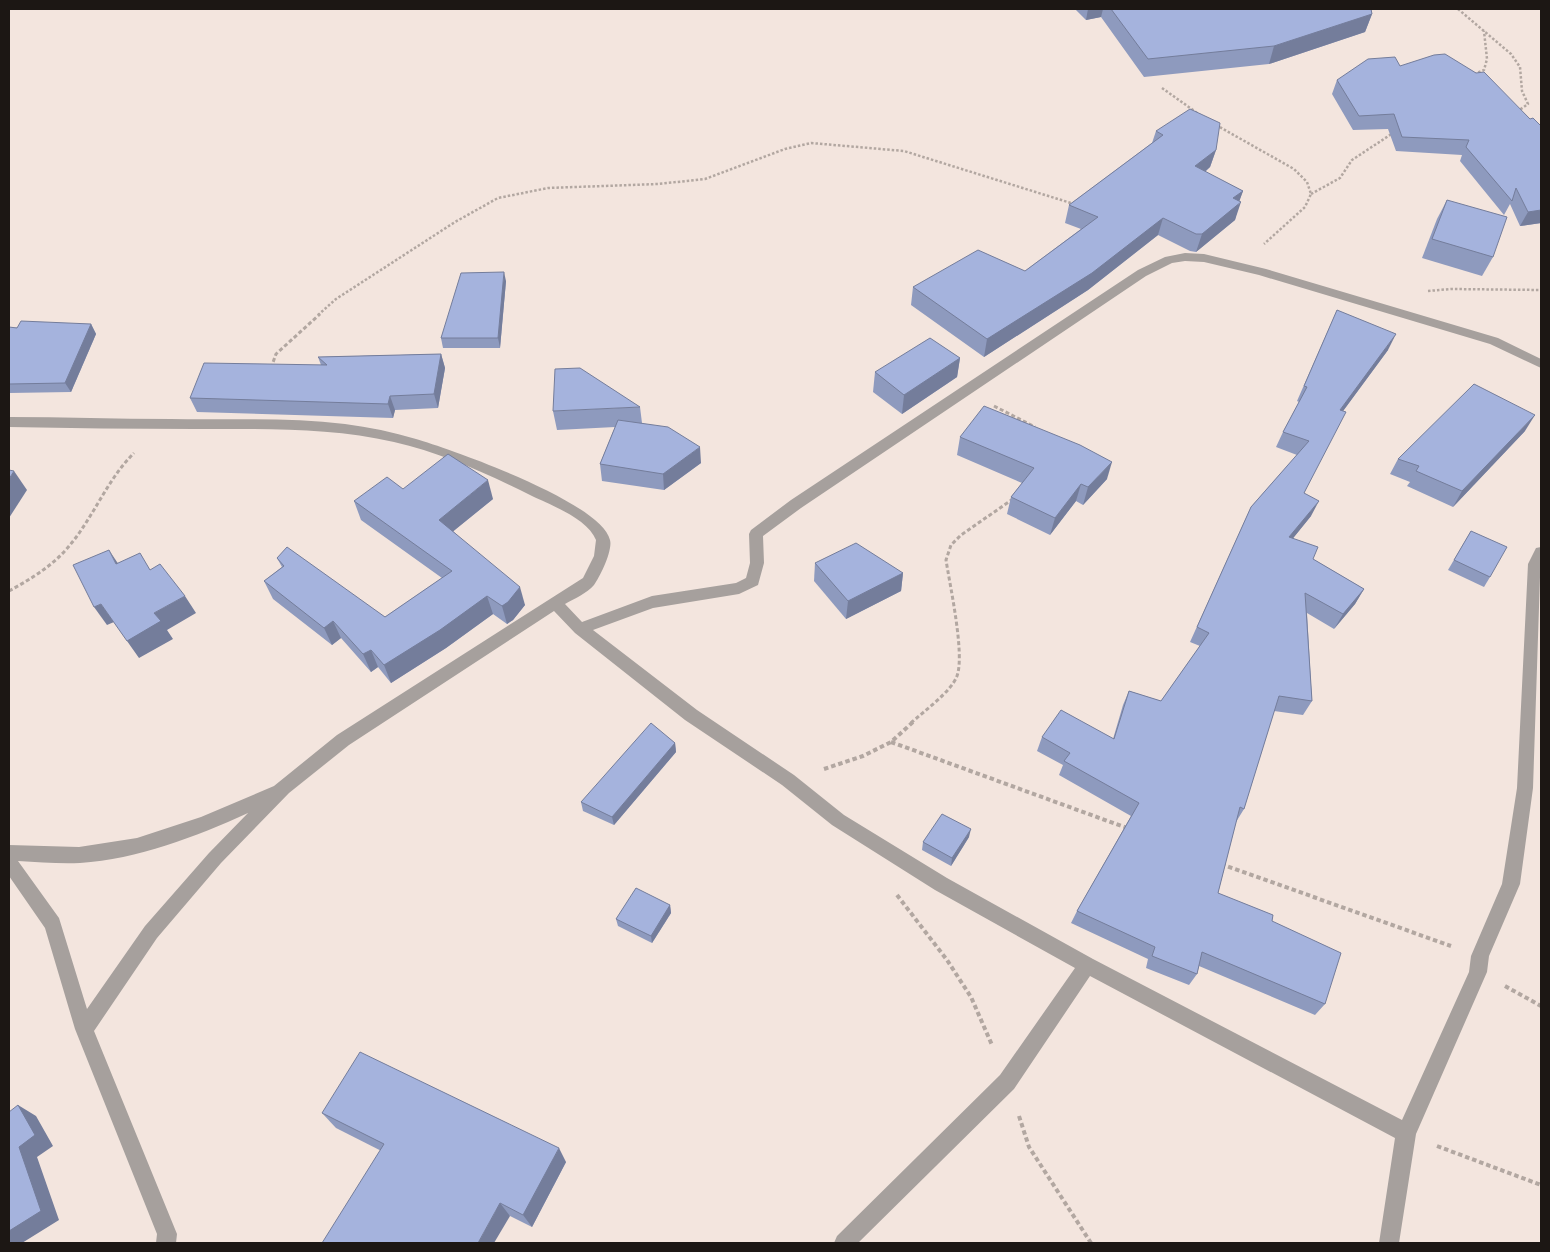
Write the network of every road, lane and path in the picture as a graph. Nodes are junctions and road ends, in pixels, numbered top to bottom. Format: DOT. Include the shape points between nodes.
graph roads {
  1 [pos="1458,9"];
  2 [pos="1484,31"];
  3 [pos="1469,76"];
  4 [pos="1162,88"];
  5 [pos="1513,115"];
  6 [pos="1202,116"];
  7 [pos="1210,122"];
  8 [pos="1401,130"];
  9 [pos="1311,194"];
  10 [pos="1083,207"];
  11 [pos="1262,272"];
  12 [pos="1541,290"];
  13 [pos="1424,292"];
  14 [pos="1541,364"];
  15 [pos="270,372"];
  16 [pos="965,392"];
  17 [pos="9,422"];
  18 [pos="173,424"];
  19 [pos="1043,431"];
  20 [pos="1017,497"];
  21 [pos="1541,552"];
  22 [pos="9,591"];
  23 [pos="556,604"];
  24 [pos="580,629"];
  25 [pos="891,742"];
  26 [pos="788,780"];
  27 [pos="283,788"];
  28 [pos="1136,832"];
  29 [pos="9,853"];
  30 [pos="9,862"];
  31 [pos="1220,863"];
  32 [pos="893,890"];
  33 [pos="1479,964"];
  34 [pos="1087,965"];
  35 [pos="1541,1006"];
  36 [pos="84,1029"];
  37 [pos="1007,1082"];
  38 [pos="1406,1133"];
  39 [pos="1541,1185"];
  40 [pos="166,1243"];
  41 [pos="844,1243"];
  42 [pos="1091,1243"];
  43 [pos="1389,1243"];
  1 -- 2 [label="path"];
  2 -- 3 [label="path" via="1487,59 1484,70"];
  2 -- 5 [label="path" via="1511,54 1520,67 1522,91 1528,104"];
  4 -- 6 [label="path"];
  7 -- 9 [label="path" via="1294,169 1307,182"];
  8 -- 9 [label="path" via="1352,160 1340,178"];
  9 -- 11 [label="path" via="1305,207 1264,243"];
  10 -- 15 [label="path" via="904,151 811,143 785,149 705,179 548,188 506,196 455,222 336,299 276,354"];
  11 -- 14 [label="street" via="1494,341"];
  11 -- 16 [label="street" via="1204,258 1185,256 1170,260 1142,273"];
  12 -- 13 [label="path" via="1452,289"];
  16 -- 19 [label="path"];
  16 -- 24 [label="street" via="756,534 757,563 753,581 739,588 652,602"];
  17 -- 18 [label="street"];
  18 -- 22 [label="path" via="132,454 111,478 70,545 35,575"];
  18 -- 23 [label="street" via="334,427 396,438 514,481 567,508 597,528 603,540 598,563 588,582"];
  20 -- 25 [label="path" via="951,545 946,560 960,654 957,676 948,689"];
  21 -- 33 [label="street" via="1535,564 1525,788 1511,884"];
  23 -- 24 [label="street"];
  23 -- 27 [label="street" via="343,740"];
  24 -- 26 [label="street" via="691,715"];
  25 -- 26 [label="path" via="863,756"];
  25 -- 28 [label="path"];
  26 -- 34 [label="street" via="838,820 941,884"];
  27 -- 29 [label="street" via="230,814 176,835 132,847 87,855"];
  27 -- 36 [label="street" via="215,858 151,932"];
  30 -- 36 [label="street" via="53,924"];
  31 -- 33 [label="path"];
  32 -- 37 [label="path" via="971,997"];
  33 -- 35 [label="path"];
  33 -- 38 [label="street"];
  34 -- 37 [label="street"];
  34 -- 38 [label="street"];
  36 -- 40 [label="street" via="167,1234"];
  37 -- 41 [label="street"];
  37 -- 42 [label="path" via="1029,1147"];
  38 -- 39 [label="path"];
  38 -- 43 [label="street"];
}
